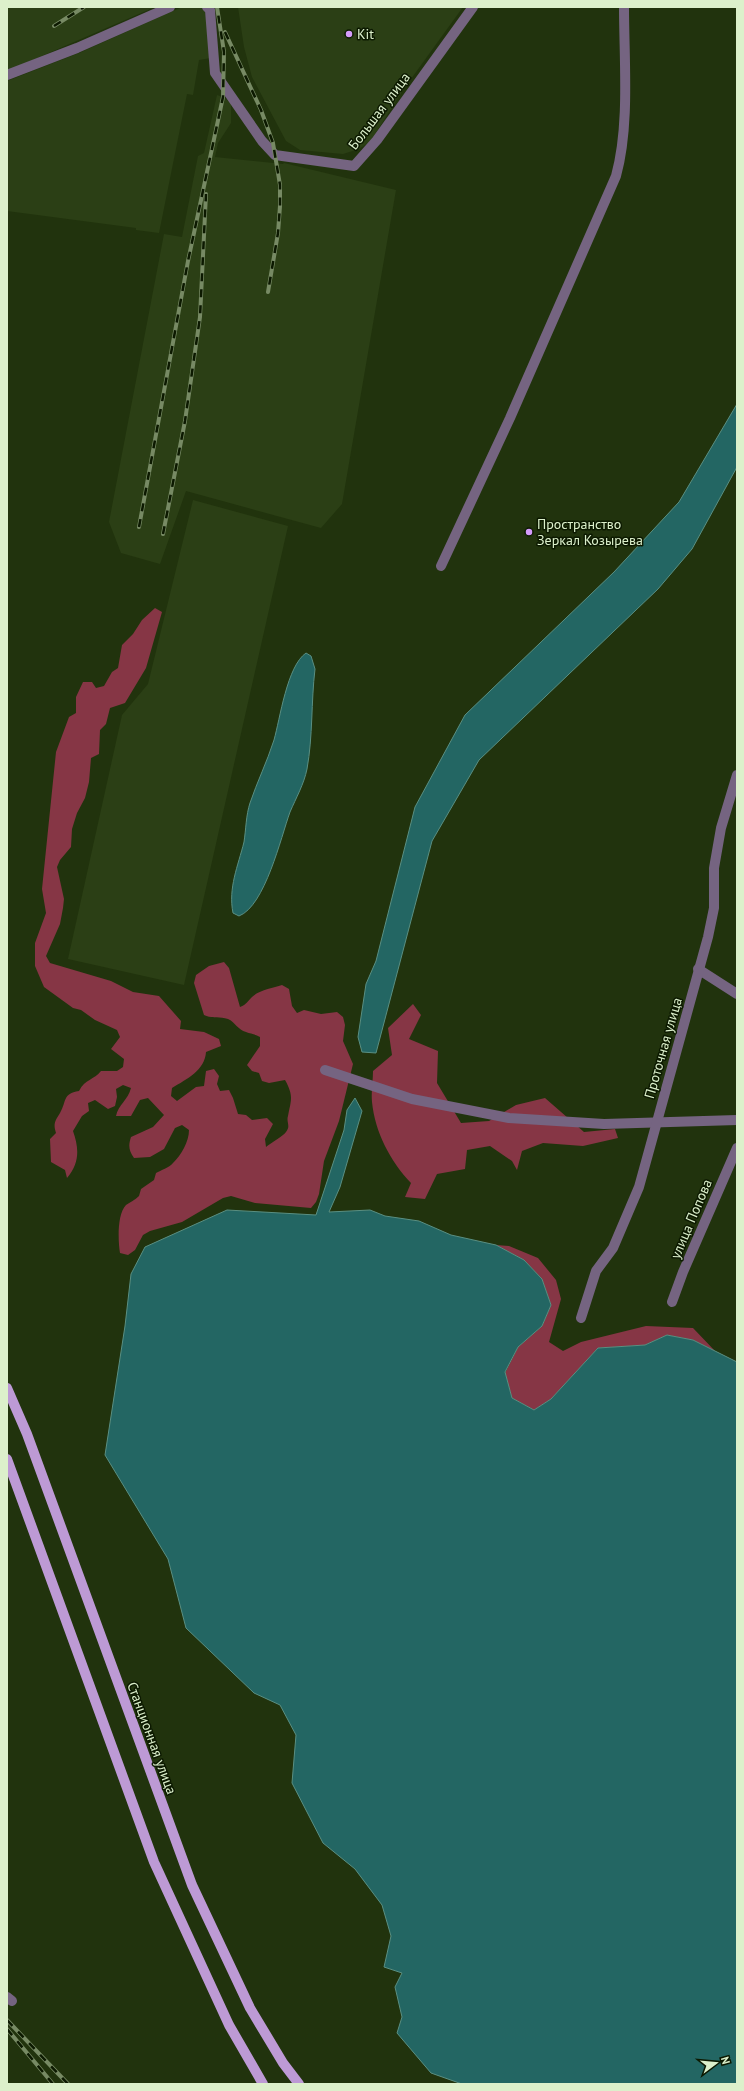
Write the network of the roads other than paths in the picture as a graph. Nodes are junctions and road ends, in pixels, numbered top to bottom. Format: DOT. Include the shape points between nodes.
graph roads {
  1 [pos="170,7"];
  2 [pos="207,7"];
  3 [pos="472,7"];
  4 [pos="624,7"];
  5 [pos="7,75"];
  6 [pos="441,566"];
  7 [pos="737,775"];
  8 [pos="698,969"];
  9 [pos="737,994"];
  10 [pos="325,1070"];
  11 [pos="737,1120"];
  12 [pos="656,1122"];
  13 [pos="737,1148"];
  14 [pos="672,1302"];
  15 [pos="581,1318"];
  16 [pos="7,1388"];
  17 [pos="7,1459"];
  18 [pos="263,2084"];
  19 [pos="299,2084"];
  1 -- 5 [label="street"];
  2 -- 3 [label="street, Большая улица" via="210,10 215,73 262,141 275,155 354,166 377,140"];
  4 -- 6 [label="street" via="623,128 621,158 616,176 510,418"];
  7 -- 8 [label="street, Проточная улица" via="721,828 714,868 714,908"];
  8 -- 9 [label="street"];
  8 -- 12 [label="street, Проточная улица" via="691,1003"];
  10 -- 12 [label="street" via="412,1099 509,1118 604,1124"];
  11 -- 12 [label="street"];
  12 -- 15 [label="street, Проточная улица" via="639,1187 614,1248 596,1271"];
  13 -- 14 [label="street, улица Попова"];
  16 -- 19 [label="main road, Станционная улица" via="28,1434 192,1885 250,2008 283,2063"];
  17 -- 18 [label="main road" via="154,1862 229,2025"];
}
